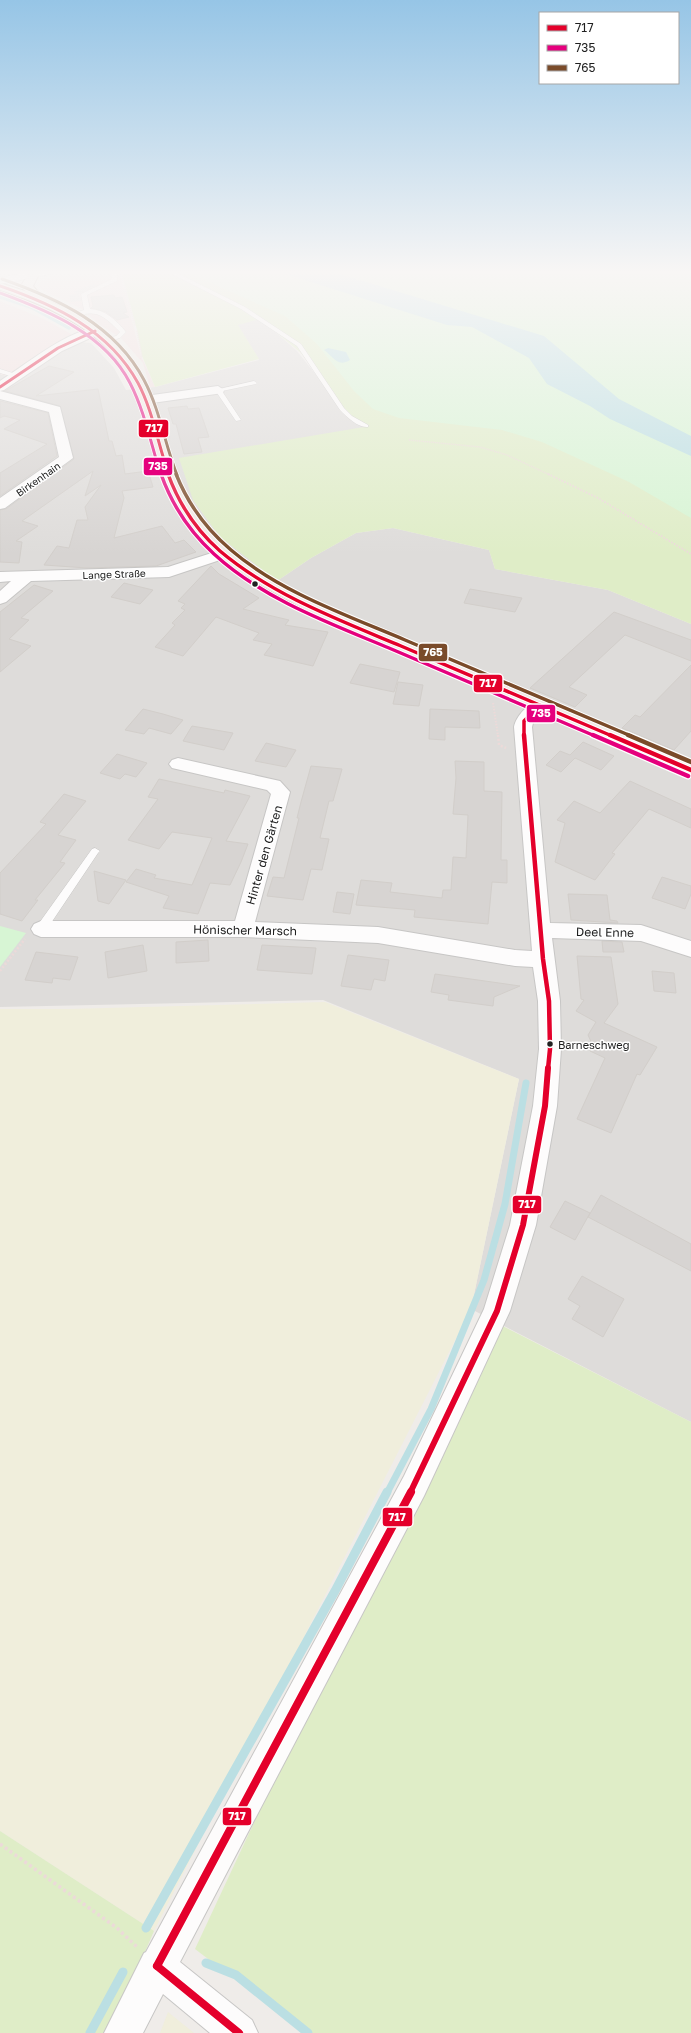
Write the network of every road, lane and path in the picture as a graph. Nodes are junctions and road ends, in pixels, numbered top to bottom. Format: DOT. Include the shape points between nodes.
graph roads {
  1 [pos="32,365"];
  2 [pos="126,365"];
  3 [pos="141,365"];
  4 [pos="312,365"];
  5 [pos="0,371"];
  6 [pos="18,376"];
  7 [pos="254,383"];
  8 [pos="0,387"];
  9 [pos="218,390"];
  10 [pos="0,395"];
  11 [pos="150,400"];
  12 [pos="238,420"];
  13 [pos="366,426"];
  14 [pos="409,440"];
  15 [pos="0,506"];
  16 [pos="224,554"];
  17 [pos="691,554"];
  18 [pos="0,577"];
  19 [pos="26,577"];
  20 [pos="0,599"];
  21 [pos="493,701"];
  22 [pos="540,705"];
  23 [pos="509,750"];
  24 [pos="178,764"];
  25 [pos="691,770"];
  26 [pos="95,851"];
  27 [pos="41,929"];
  28 [pos="243,929"];
  29 [pos="541,930"];
  30 [pos="691,949"];
  31 [pos="543,959"];
  32 [pos="0,972"];
  33 [pos="0,1844"];
  34 [pos="158,1966"];
  35 [pos="123,2033"];
  36 [pos="239,2033"];
  1 -- 6 [label="street"];
  2 -- 11 [label="main road"];
  3 -- 11 [label="path"];
  4 -- 13 [label="lane" via="342,409"];
  5 -- 6 [label="lane"];
  6 -- 8 [label="street"];
  7 -- 9 [label="lane"];
  9 -- 11 [label="street"];
  9 -- 12 [label="lane"];
  10 -- 15 [label="street, Birkenhain" via="55,410 66,458"];
  11 -- 16 [label="main road" via="166,473 179,501 200,531"];
  14 -- 17 [label="path" via="480,447 507,455 616,508"];
  16 -- 19 [label="street, Lange Straße" via="169,572"];
  16 -- 22 [label="main road" via="249,571 318,609"];
  18 -- 19 [label="street, Lange Straße"];
  19 -- 20 [label="street"];
  21 -- 23 [label="path" via="499,745"];
  22 -- 25 [label="main road"];
  22 -- 29 [label="street" via="524,721 524,727"];
  24 -- 28 [label="street, Hinter den Gärten" via="273,785 281,792"];
  26 -- 27 [label="lane"];
  27 -- 28 [label="street, Hönischer Marsch"];
  27 -- 32 [label="path" via="28,936"];
  28 -- 31 [label="street, Hönischer Marsch" via="378,935 514,958"];
  29 -- 30 [label="street, Deel Enne" via="641,933"];
  29 -- 31 [label="street"];
  31 -- 34 [label="street" via="550,1049 548,1079 523,1225 497,1311 414,1486"];
  33 -- 34 [label="path" via="117,1928"];
  34 -- 35 [label="street"];
  34 -- 36 [label="street"];
}
